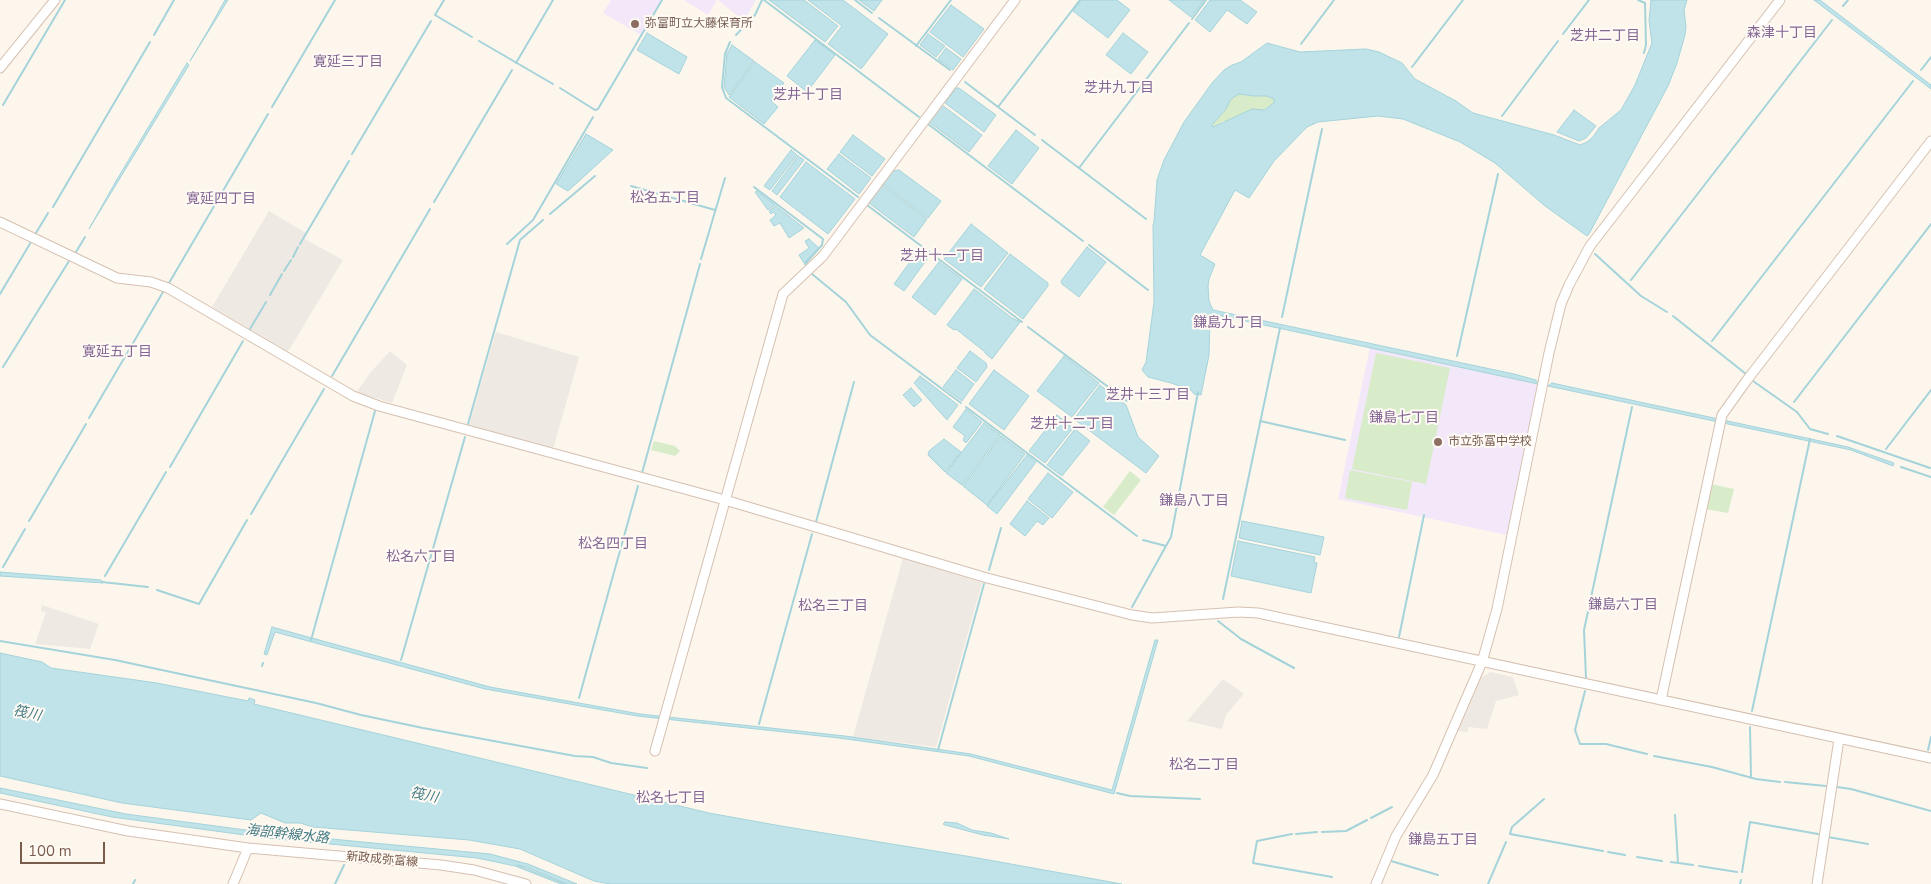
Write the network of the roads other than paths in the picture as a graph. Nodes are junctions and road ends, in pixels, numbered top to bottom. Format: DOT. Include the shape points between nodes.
graph roads {
  1 [pos="55,0"];
  2 [pos="1015,0"];
  3 [pos="1780,0"];
  4 [pos="0,68"];
  5 [pos="1931,141"];
  6 [pos="0,222"];
  7 [pos="725,500"];
  8 [pos="1482,662"];
  9 [pos="1661,700"];
  10 [pos="1839,738"];
  11 [pos="655,751"];
  12 [pos="1931,758"];
  13 [pos="0,804"];
  14 [pos="248,848"];
  15 [pos="233,884"];
  16 [pos="526,884"];
  17 [pos="1376,884"];
  18 [pos="1817,884"];
  1 -- 4 [label="street"];
  2 -- 7 [label="street" via="822,256 783,294"];
  3 -- 8 [label="street" via="1590,246 1569,285 1561,304 1503,581"];
  5 -- 9 [label="street" via="1747,380 1721,419"];
  6 -- 7 [label="street" via="117,278 151,282 168,288 353,396"];
  7 -- 8 [label="street" via="988,578 1132,615 1152,618 1258,613"];
  7 -- 11 [label="street"];
  8 -- 9 [label="street"];
  8 -- 17 [label="street" via="1433,775 1396,836"];
  9 -- 10 [label="street"];
  10 -- 12 [label="street"];
  10 -- 18 [label="street"];
  13 -- 14 [label="street, 新政成弥富線" via="128,831"];
  14 -- 15 [label="street"];
  14 -- 16 [label="street, 新政成弥富線" via="441,865"];
}
